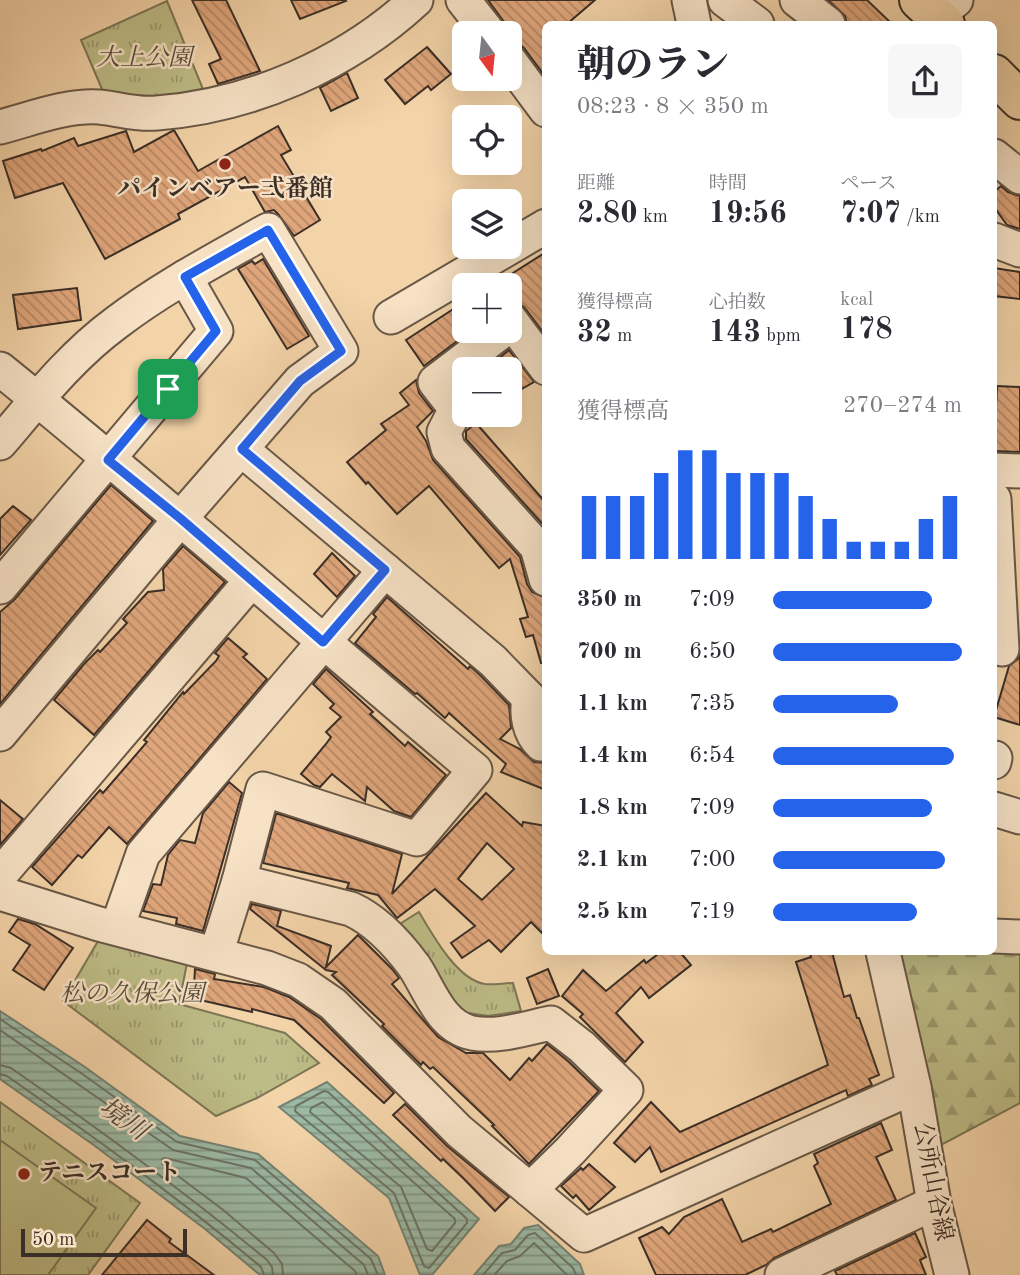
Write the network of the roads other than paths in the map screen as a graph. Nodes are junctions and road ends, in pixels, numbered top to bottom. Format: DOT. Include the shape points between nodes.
graph roads {
  1 [pos="416,0"];
  2 [pos="463,0"];
  3 [pos="689,0"];
  4 [pos="725,0"];
  5 [pos="797,0"];
  6 [pos="480,21"];
  7 [pos="693,21"];
  8 [pos="753,21"];
  9 [pos="824,21"];
  10 [pos="997,77"];
  11 [pos="522,78"];
  12 [pos="1020,100"];
  13 [pos="542,105"];
  14 [pos="0,127"];
  15 [pos="997,158"];
  16 [pos="1020,177"];
  17 [pos="542,229"];
  18 [pos="997,241"];
  19 [pos="1020,250"];
  20 [pos="485,273"];
  21 [pos="185,277"];
  22 [pos="452,289"];
  23 [pos="391,317"];
  24 [pos="522,340"];
  25 [pos="484,343"];
  26 [pos="542,363"];
  27 [pos="0,369"];
  28 [pos="38,400"];
  29 [pos="0,443"];
  30 [pos="242,449"];
  31 [pos="108,460"];
  32 [pos="997,470"];
  33 [pos="1020,471"];
  34 [pos="181,519"];
  35 [pos="997,555"];
  36 [pos="542,565"];
  37 [pos="385,570"];
  38 [pos="251,581"];
  39 [pos="0,587"];
  40 [pos="323,642"];
  41 [pos="1002,649"];
  42 [pos="538,696"];
  43 [pos="0,734"];
  44 [pos="542,744"];
  45 [pos="997,810"];
  46 [pos="1020,817"];
  47 [pos="0,875"];
  48 [pos="239,881"];
  49 [pos="0,893"];
  50 [pos="117,928"];
  51 [pos="997,936"];
  52 [pos="1020,937"];
  53 [pos="216,954"];
  54 [pos="877,956"];
  55 [pos="914,1087"];
  56 [pos="530,1190"];
  57 [pos="934,1203"];
  58 [pos="953,1270"];
  59 [pos="782,1275"];
  1 -- 14 [label="street" via="395,20 322,66 243,98 133,115 98,107 61,110"];
  2 -- 6 [label="street"];
  3 -- 7 [label="street"];
  4 -- 8 [label="street"];
  5 -- 9 [label="street"];
  10 -- 12 [label="main road"];
  11 -- 13 [label="street"];
  15 -- 16 [label="street"];
  17 -- 20 [label="street"];
  18 -- 19 [label="street"];
  21 -- 28 [label="street" via="116,323 74,359"];
  21 -- 30 [label="street" via="268,230 341,351 300,381"];
  21 -- 31 [label="street" via="216,331"];
  22 -- 23 [label="street"];
  24 -- 26 [label="street"];
  25 -- 36 [label="street" via="435,382 456,409 444,432 448,448 537,547"];
  27 -- 28 [label="street"];
  28 -- 29 [label="street"];
  28 -- 31 [label="street"];
  30 -- 34 [label="street"];
  30 -- 37 [label="street"];
  31 -- 34 [label="street"];
  31 -- 39 [label="street"];
  32 -- 33 [label="street"];
  34 -- 38 [label="street"];
  34 -- 43 [label="street"];
  35 -- 41 [label="street"];
  37 -- 40 [label="street"];
  37 -- 42 [label="street"];
  38 -- 40 [label="street"];
  38 -- 47 [label="street"];
  40 -- 48 [label="street" via="475,770 417,839 263,789"];
  40 -- 50 [label="street" via="144,854"];
  42 -- 44 [label="street" via="527,707 532,736"];
  45 -- 46 [label="street"];
  48 -- 53 [label="street"];
  48 -- 56 [label="street" via="368,917 413,965 456,1028 489,1034 551,1023 626,1090"];
  49 -- 50 [label="street"];
  50 -- 53 [label="street"];
  51 -- 52 [label="street"];
  53 -- 56 [label="street" via="298,980 333,1004 459,1130"];
  54 -- 55 [label="street, 公所山谷線"];
  55 -- 56 [label="street" via="584,1235"];
  55 -- 57 [label="street, 公所山谷線"];
  57 -- 58 [label="street, 公所山谷線"];
  57 -- 59 [label="street"];
}
